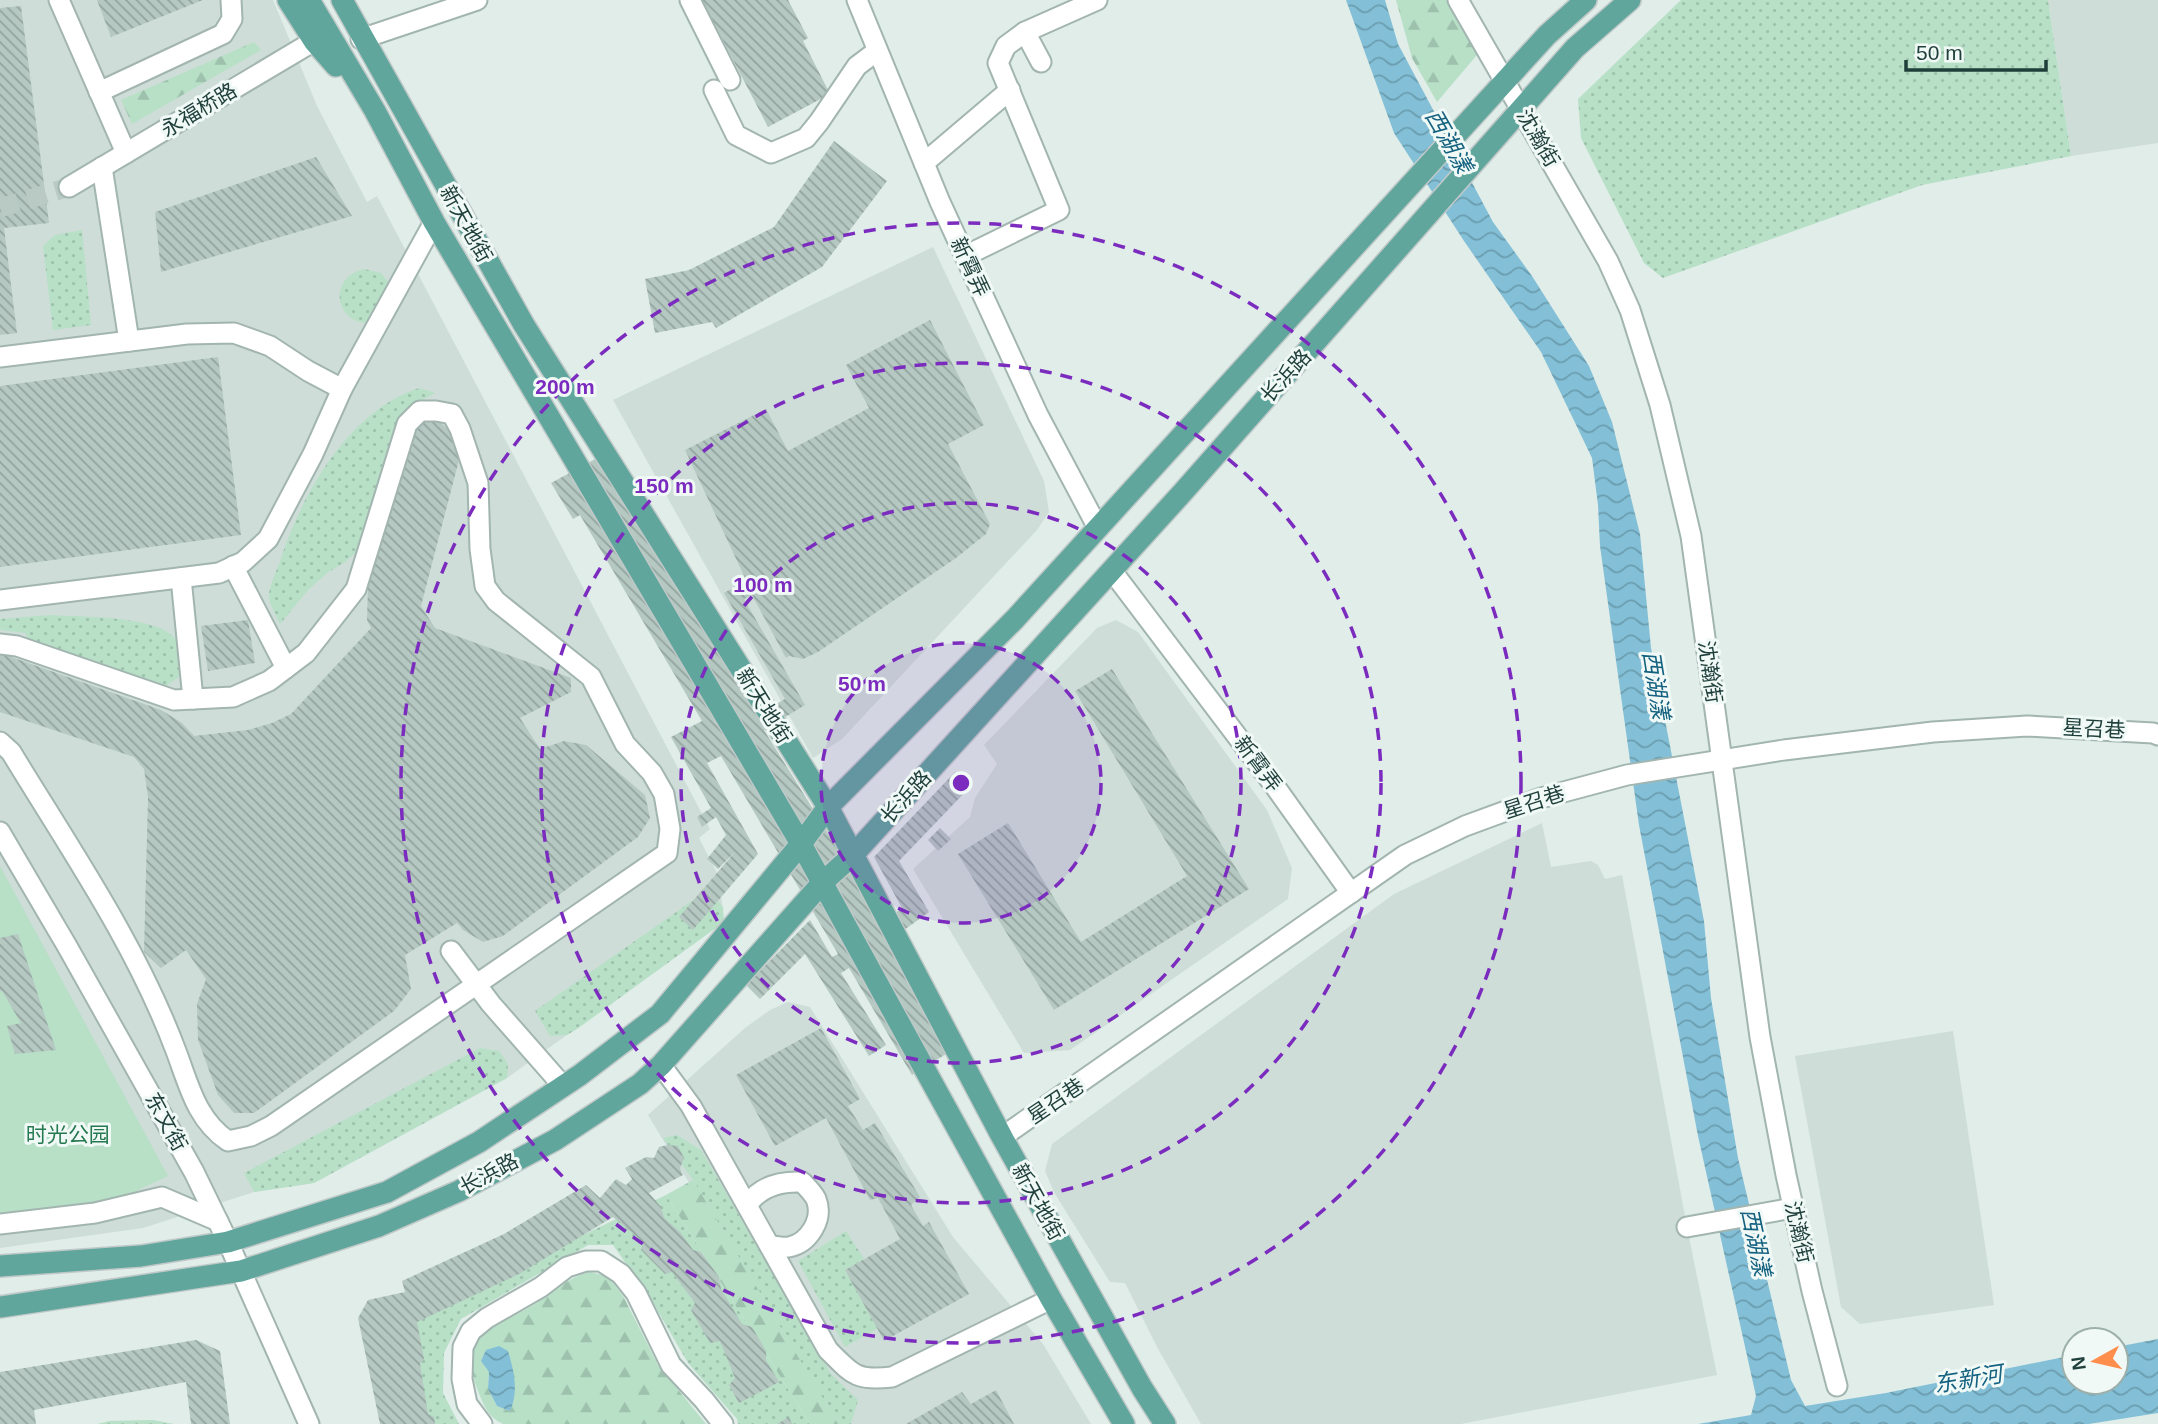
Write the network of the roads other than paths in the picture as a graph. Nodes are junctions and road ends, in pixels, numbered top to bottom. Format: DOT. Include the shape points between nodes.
graph roads {
  1 [pos="59,0"];
  2 [pos="231,0"];
  3 [pos="288,0"];
  4 [pos="309,0"];
  5 [pos="342,0"];
  6 [pos="477,0"];
  7 [pos="690,0"];
  8 [pos="857,0"];
  9 [pos="1097,0"];
  10 [pos="1458,0"];
  11 [pos="1586,0"];
  12 [pos="1630,0"];
  13 [pos="1025,32"];
  14 [pos="322,39"];
  15 [pos="361,39"];
  16 [pos="877,51"];
  17 [pos="1041,62"];
  18 [pos="1505,82"];
  19 [pos="1010,90"];
  20 [pos="99,92"];
  21 [pos="1521,109"];
  22 [pos="126,153"];
  23 [pos="924,163"];
  24 [pos="102,167"];
  25 [pos="69,187"];
  26 [pos="434,222"];
  27 [pos="965,256"];
  28 [pos="128,341"];
  29 [pos="0,357"];
  30 [pos="342,388"];
  31 [pos="1098,528"];
  32 [pos="233,566"];
  33 [pos="1112,571"];
  34 [pos="181,578"];
  35 [pos="0,600"];
  36 [pos="0,643"];
  37 [pos="286,668"];
  38 [pos="193,699"];
  39 [pos="2158,735"];
  40 [pos="0,742"];
  41 [pos="0,759"];
  42 [pos="1722,761"];
  43 [pos="15,783"];
  44 [pos="828,807"];
  45 [pos="0,832"];
  46 [pos="802,844"];
  47 [pos="853,855"];
  48 [pos="823,883"];
  49 [pos="1351,893"];
  50 [pos="451,951"];
  51 [pos="476,984"];
  52 [pos="662,1065"];
  53 [pos="563,1086"];
  54 [pos="1002,1137"];
  55 [pos="748,1204"];
  56 [pos="1786,1210"];
  57 [pos="218,1221"];
  58 [pos="0,1224"];
  59 [pos="1687,1227"];
  60 [pos="228,1242"];
  61 [pos="771,1246"];
  62 [pos="0,1266"];
  63 [pos="241,1271"];
  64 [pos="1051,1299"];
  65 [pos="0,1307"];
  66 [pos="1837,1386"];
  67 [pos="309,1424"];
  68 [pos="482,1424"];
  69 [pos="723,1424"];
  70 [pos="1124,1424"];
  71 [pos="1165,1424"];
  1 -- 20 [label="street"];
  2 -- 20 [label="street" via="232,19 223,34"];
  3 -- 14 [label="main road"];
  4 -- 14 [label="main road"];
  5 -- 15 [label="main road, 新天地街"];
  6 -- 15 [label="street"];
  7 -- 16 [label="street" via="736,135 771,153 806,138 857,66"];
  8 -- 16 [label="street, 新霄弄"];
  9 -- 13 [label="street"];
  10 -- 18 [label="street, 沈瀚街"];
  11 -- 18 [label="main road, 长浜路"];
  12 -- 21 [label="main road, 长浜路" via="1575,48"];
  13 -- 17 [label="street"];
  13 -- 19 [label="street" via="1006,46 998,63"];
  14 -- 22 [label="street, 永福桥路"];
  14 -- 26 [label="main road, 新天地街" via="375,111"];
  15 -- 44 [label="main road, 新天地街" via="524,326"];
  16 -- 23 [label="street, 新霄弄"];
  18 -- 21 [label="street, 沈瀚街"];
  18 -- 31 [label="main road, 长浜路"];
  19 -- 23 [label="street"];
  19 -- 27 [label="street" via="1059,210"];
  20 -- 22 [label="street"];
  21 -- 33 [label="main road, 长浜路"];
  21 -- 42 [label="street, 沈瀚街" via="1608,261 1630,310 1660,405 1691,536"];
  22 -- 24 [label="street, 永福桥路"];
  23 -- 27 [label="street, 新霄弄"];
  24 -- 25 [label="street, 永福桥路"];
  24 -- 28 [label="street"];
  26 -- 30 [label="street"];
  26 -- 46 [label="main road, 新天地街"];
  27 -- 31 [label="street, 新霄弄" via="1038,415"];
  28 -- 29 [label="street"];
  28 -- 30 [label="street" via="234,333 270,346"];
  30 -- 32 [label="street" via="268,538"];
  31 -- 44 [label="main road, 长浜路" via="1015,619"];
  32 -- 34 [label="street" via="219,573"];
  32 -- 37 [label="street"];
  33 -- 47 [label="main road, 长浜路"];
  33 -- 49 [label="street, 新霄弄"];
  34 -- 35 [label="street"];
  34 -- 38 [label="street"];
  36 -- 38 [label="street" via="174,700"];
  37 -- 38 [label="street" via="269,681 233,696"];
  37 -- 51 [label="street" via="306,653 356,589 407,424 420,411 452,414 478,484 485,586 496,601 591,677 625,744 664,794 670,829 667,853"];
  39 -- 42 [label="street, 星召巷" via="2027,726 1933,732"];
  40 -- 51 [label="street" via="132,951 176,1048 196,1107 215,1132 228,1140 271,1126"];
  41 -- 43 [label="street"];
  42 -- 49 [label="street, 星召巷" via="1627,775 1541,797 1405,855"];
  42 -- 56 [label="street, 沈瀚街"];
  44 -- 46 [label="main road, 长浜路"];
  44 -- 47 [label="main road, 新天地街"];
  45 -- 57 [label="street, 东文街" via="194,1171"];
  46 -- 48 [label="main road, 新天地街"];
  46 -- 53 [label="main road, 长浜路" via="660,1014"];
  47 -- 48 [label="main road, 长浜路"];
  47 -- 54 [label="main road, 新天地街"];
  48 -- 52 [label="main road, 长浜路"];
  48 -- 64 [label="main road, 新天地街"];
  49 -- 54 [label="street, 星召巷"];
  50 -- 51 [label="street"];
  51 -- 53 [label="street"];
  52 -- 55 [label="street"];
  52 -- 63 [label="main road, 长浜路" via="555,1140 459,1191 379,1226"];
  53 -- 60 [label="main road, 长浜路" via="479,1142 387,1192"];
  54 -- 71 [label="main road, 新天地街"];
  55 -- 61 [label="street"];
  55 -- 61 [label="street" via="757,1192 787,1181 802,1182 815,1197 819,1212 805,1239 789,1247"];
  56 -- 59 [label="street"];
  56 -- 66 [label="street, 沈瀚街"];
  57 -- 58 [label="street" via="162,1197 95,1213"];
  57 -- 60 [label="street, 东文街"];
  60 -- 62 [label="main road, 长浜路" via="141,1256"];
  60 -- 63 [label="street, 东文街"];
  61 -- 64 [label="street" via="828,1350 851,1374 870,1380 908,1371"];
  63 -- 65 [label="main road, 长浜路"];
  63 -- 67 [label="street, 东文街"];
  64 -- 70 [label="main road, 新天地街"];
  68 -- 69 [label="street" via="467,1404 462,1380 463,1347 471,1331 567,1267 601,1261 621,1274 636,1293 671,1365"];
}
